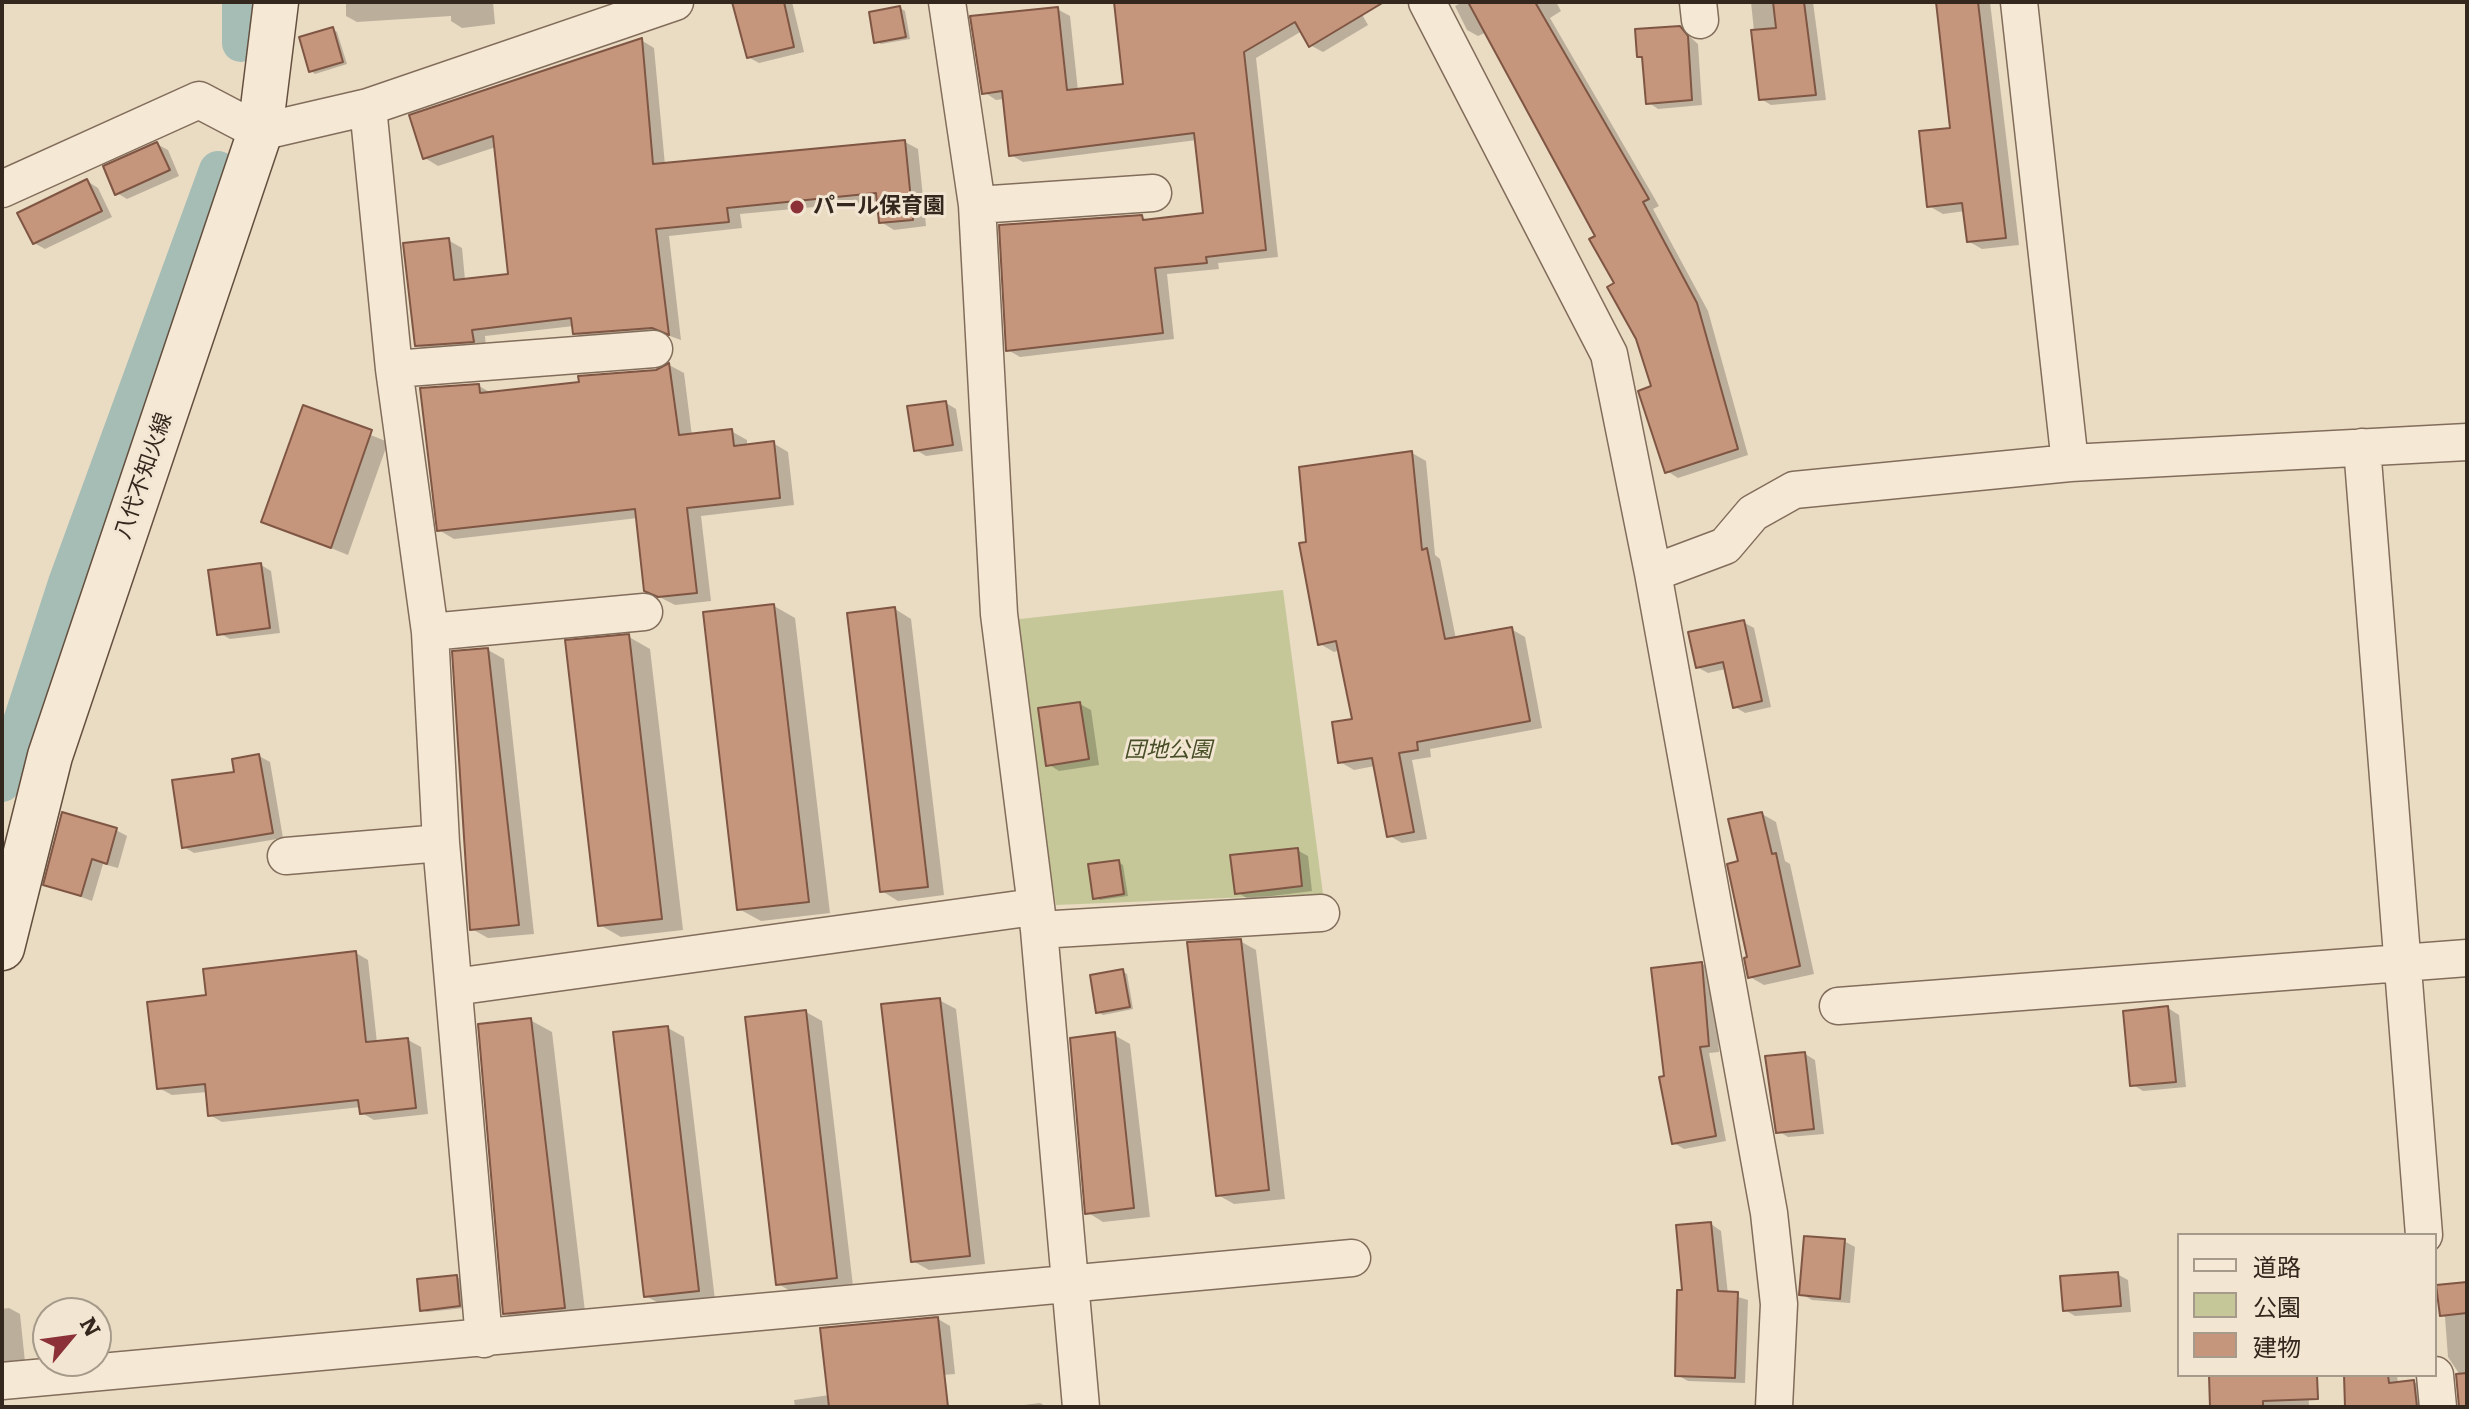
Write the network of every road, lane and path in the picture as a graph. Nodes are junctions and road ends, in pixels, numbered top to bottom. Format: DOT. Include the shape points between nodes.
graph roads {
  1 [pos="276,2"];
  2 [pos="675,2"];
  3 [pos="947,2"];
  4 [pos="1427,2"];
  5 [pos="2019,2"];
  6 [pos="368,107"];
  7 [pos="260,132"];
  8 [pos="2,189"];
  9 [pos="1153,193"];
  10 [pos="977,205"];
  11 [pos="654,349"];
  12 [pos="394,369"];
  13 [pos="2467,442"];
  14 [pos="2362,447"];
  15 [pos="2070,463"];
  16 [pos="1653,573"];
  17 [pos="644,612"];
  18 [pos="430,632"];
  19 [pos="441,843"];
  20 [pos="286,856"];
  21 [pos="1321,913"];
  22 [pos="1037,918"];
  23 [pos="2,948"];
  24 [pos="2467,958"];
  25 [pos="2403,963"];
  26 [pos="454,987"];
  27 [pos="1838,1006"];
  28 [pos="2424,1233"];
  29 [pos="1352,1258"];
  30 [pos="1070,1285"];
  31 [pos="484,1339"];
  32 [pos="2435,1377"];
  33 [pos="2,1381"];
  34 [pos="1081,1407"];
  35 [pos="1774,1407"];
  36 [pos="2438,1407"];
  1 -- 7 [label="main road, 八代不知火線"];
  2 -- 6 [label="street"];
  3 -- 10 [label="street"];
  4 -- 16 [label="street" via="1609,354"];
  5 -- 15 [label="street"];
  6 -- 7 [label="street"];
  6 -- 12 [label="street"];
  7 -- 8 [label="street" via="199,100"];
  7 -- 23 [label="main road, 八代不知火線" via="50,756"];
  9 -- 10 [label="street"];
  10 -- 22 [label="street" via="999,614"];
  11 -- 12 [label="street"];
  12 -- 18 [label="street"];
  13 -- 14 [label="street"];
  14 -- 15 [label="street"];
  14 -- 25 [label="street"];
  15 -- 16 [label="street" via="1794,490 1753,513 1725,546"];
  16 -- 35 [label="street" via="1769,1213 1779,1304"];
  17 -- 18 [label="street"];
  18 -- 19 [label="street"];
  19 -- 20 [label="street"];
  19 -- 26 [label="street"];
  21 -- 22 [label="street"];
  22 -- 26 [label="street"];
  22 -- 30 [label="street"];
  24 -- 25 [label="street"];
  25 -- 27 [label="street"];
  25 -- 28 [label="street"];
  26 -- 31 [label="street"];
  29 -- 30 [label="street"];
  30 -- 31 [label="street"];
  30 -- 34 [label="street"];
  31 -- 33 [label="street"];
  32 -- 36 [label="street"];
}
